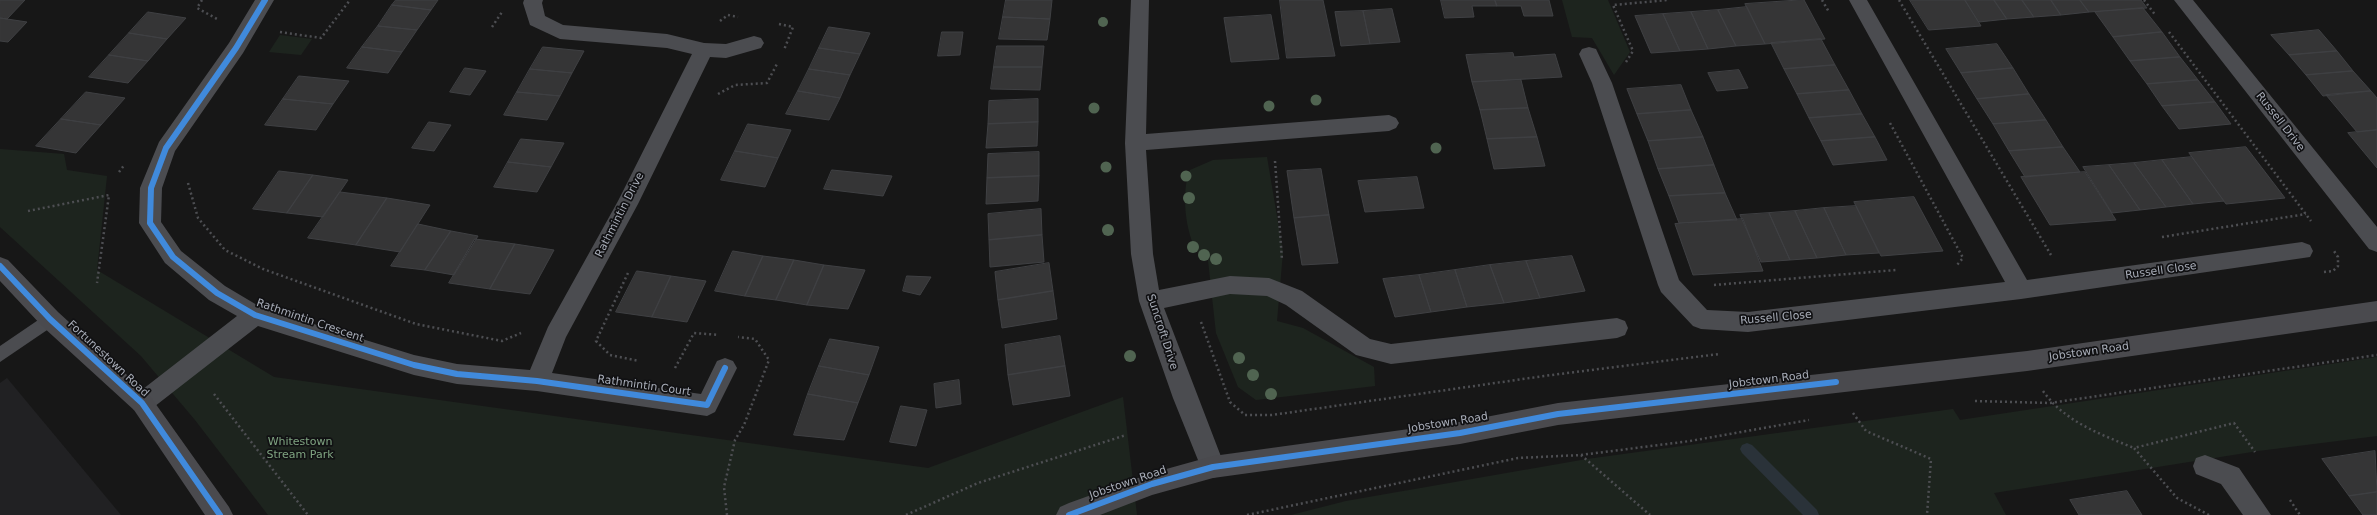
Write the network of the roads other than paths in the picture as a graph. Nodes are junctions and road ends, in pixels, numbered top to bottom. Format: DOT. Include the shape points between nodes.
graph roads {
  1 [pos="265,0"];
  2 [pos="534,0"];
  3 [pos="1140,0"];
  4 [pos="1858,0"];
  5 [pos="2183,0"];
  6 [pos="754,43"];
  7 [pos="704,50"];
  8 [pos="1589,54"];
  9 [pos="1389,123"];
  10 [pos="1134,143"];
  11 [pos="2377,243"];
  12 [pos="2302,251"];
  13 [pos="0,266"];
  14 [pos="2021,290"];
  15 [pos="1150,301"];
  16 [pos="2377,311"];
  17 [pos="255,315"];
  18 [pos="50,319"];
  19 [pos="1617,328"];
  20 [pos="0,355"];
  21 [pos="725,368"];
  22 [pos="537,381"];
  23 [pos="142,403"];
  24 [pos="2205,466"];
  25 [pos="1213,467"];
  26 [pos="220,515"];
  27 [pos="1069,515"];
  28 [pos="2258,515"];
  1 -- 17 [label="street, Rathmintin Crescent" via="236,48 166,148 151,188 150,224 173,257 217,293"];
  2 -- 7 [label="street" via="532,3 537,20 560,32 667,41"];
  3 -- 10 [label="street, Suncroft Drive"];
  4 -- 14 [label="street"];
  5 -- 11 [label="street, Russell Drive"];
  6 -- 7 [label="street" via="726,51"];
  7 -- 22 [label="street, Rathmintin Drive" via="627,204 556,334"];
  8 -- 14 [label="street, Russell Close" via="1602,83 1669,285 1700,319 1748,322"];
  9 -- 10 [label="street"];
  10 -- 15 [label="street, Suncroft Drive" via="1142,254"];
  12 -- 14 [label="street, Russell Close"];
  13 -- 18 [label="street, Fortunestown Road"];
  15 -- 19 [label="street" via="1230,285 1269,286 1294,298 1364,348 1392,354"];
  15 -- 25 [label="street, Suncroft Drive"];
  16 -- 25 [label="street, Jobstown Road" via="2027,361 1558,414 1460,432"];
  17 -- 22 [label="street, Rathmintin Crescent" via="414,365 457,374"];
  17 -- 23 [label="street, Rathmintin Crescent"];
  18 -- 20 [label="lane"];
  18 -- 23 [label="street, Fortunestown Road"];
  21 -- 22 [label="street, Rathmintin Court" via="707,405"];
  23 -- 26 [label="street, Fortunestown Road"];
  24 -- 28 [label="street" via="2230,476"];
  25 -- 27 [label="street, Jobstown Road" via="1144,487"];
}
